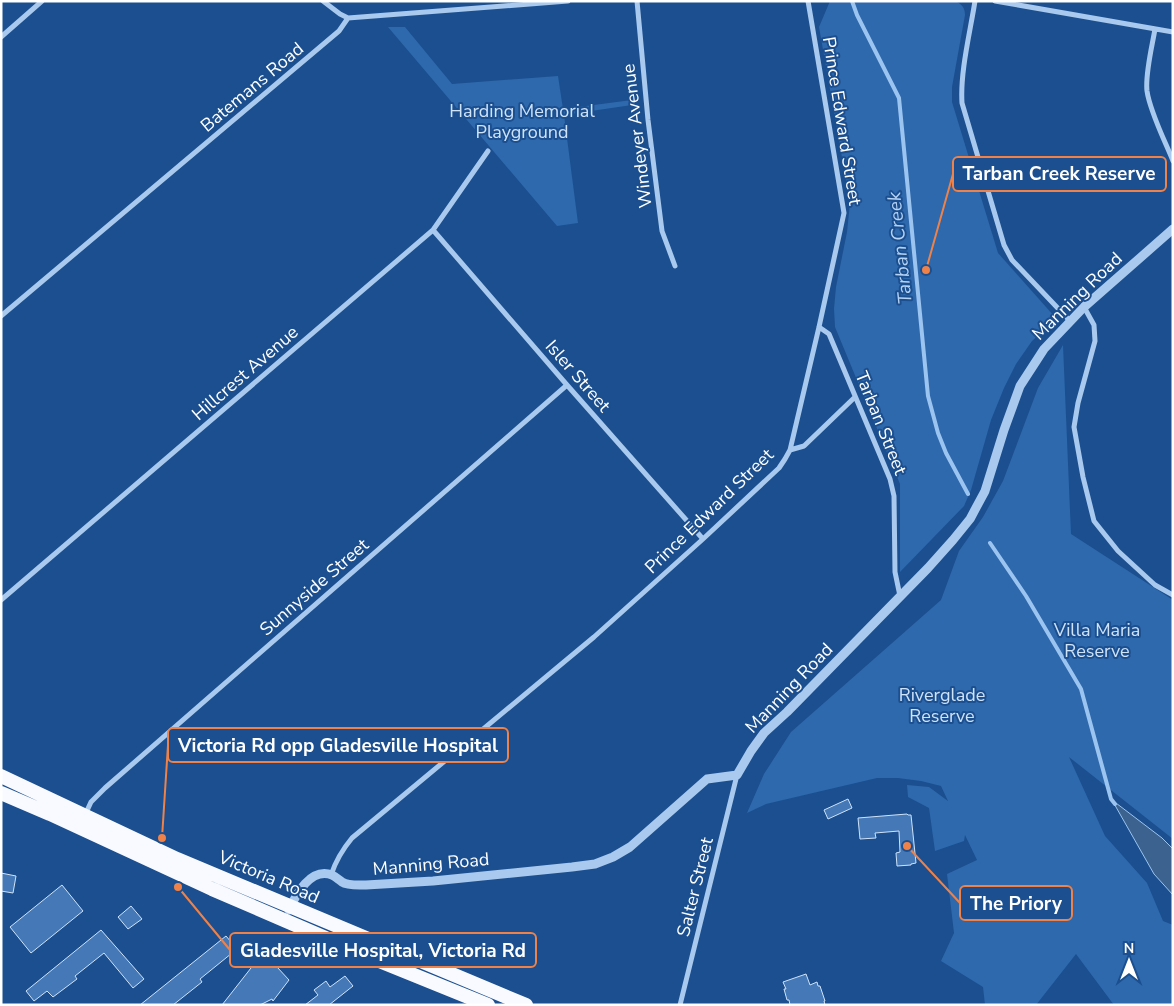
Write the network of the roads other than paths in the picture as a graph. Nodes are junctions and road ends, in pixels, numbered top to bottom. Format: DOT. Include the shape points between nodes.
graph roads {
  1 [pos="42,1"];
  2 [pos="323,1"];
  3 [pos="568,1"];
  4 [pos="636,1"];
  5 [pos="808,1"];
  6 [pos="975,1"];
  7 [pos="995,1"];
  8 [pos="348,18"];
  9 [pos="1155,29"];
  10 [pos="1173,32"];
  11 [pos="1,37"];
  12 [pos="488,151"];
  13 [pos="1173,161"];
  14 [pos="1173,228"];
  15 [pos="434,230"];
  16 [pos="675,266"];
  17 [pos="1084,307"];
  18 [pos="1,316"];
  19 [pos="1070,321"];
  20 [pos="819,327"];
  21 [pos="566,386"];
  22 [pos="855,397"];
  23 [pos="790,450"];
  24 [pos="703,539"];
  25 [pos="1173,595"];
  26 [pos="900,597"];
  27 [pos="1,600"];
  28 [pos="737,775"];
  29 [pos="1,776"];
  30 [pos="1,793"];
  31 [pos="85,815"];
  32 [pos="331,875"];
  33 [pos="290,906"];
  34 [pos="285,921"];
  35 [pos="488,1005"];
  36 [pos="526,1005"];
  37 [pos="680,1005"];
  1 -- 11 [label="street"];
  2 -- 8 [label="street"];
  3 -- 8 [label="street"];
  4 -- 16 [label="street, Windeyer Avenue" via="662,231"];
  5 -- 20 [label="street, Prince Edward Street" via="844,213"];
  6 -- 19 [label="street" via="963,75 962,104 1004,245 1012,260"];
  7 -- 9 [label="street"];
  8 -- 18 [label="street, Batemans Road" via="339,31"];
  9 -- 10 [label="street"];
  9 -- 13 [label="street" via="1147,91"];
  12 -- 15 [label="street, Hillcrest Avenue"];
  14 -- 17 [label="street, Manning Road"];
  15 -- 21 [label="street, Isler Street"];
  15 -- 27 [label="street, Hillcrest Avenue"];
  17 -- 19 [label="street, Manning Road"];
  17 -- 25 [label="street" via="1094,325 1095,341 1074,427 1094,521 1118,551 1155,585"];
  19 -- 26 [label="street, Manning Road" via="1044,349 1020,386 985,491 970,519"];
  20 -- 22 [label="street, Tarban Street" via="829,334"];
  20 -- 23 [label="street, Prince Edward Street"];
  21 -- 24 [label="street, Isler Street"];
  21 -- 31 [label="street, Sunnyside Street" via="105,788 91,802"];
  22 -- 23 [label="street" via="804,446"];
  22 -- 26 [label="street, Tarban Street" via="890,479 894,496 895,572"];
  23 -- 24 [label="street, Prince Edward Street" via="779,468"];
  24 -- 32 [label="street, Prince Edward Street" via="594,637 352,838 336,860"];
  26 -- 28 [label="street, Manning Road" via="764,733"];
  28 -- 32 [label="street, Manning Road" via="707,780 630,846 595,864 366,885 344,884"];
  28 -- 37 [label="street, Salter Street"];
  29 -- 31 [label="highway, Victoria Road"];
  30 -- 34 [label="highway, Victoria Road"];
  31 -- 33 [label="highway, Victoria Road"];
  32 -- 33 [label="street" via="323,874 304,883"];
  33 -- 34 [label="street"];
  33 -- 36 [label="highway, Victoria Road"];
  34 -- 35 [label="highway, Victoria Road"];
}
